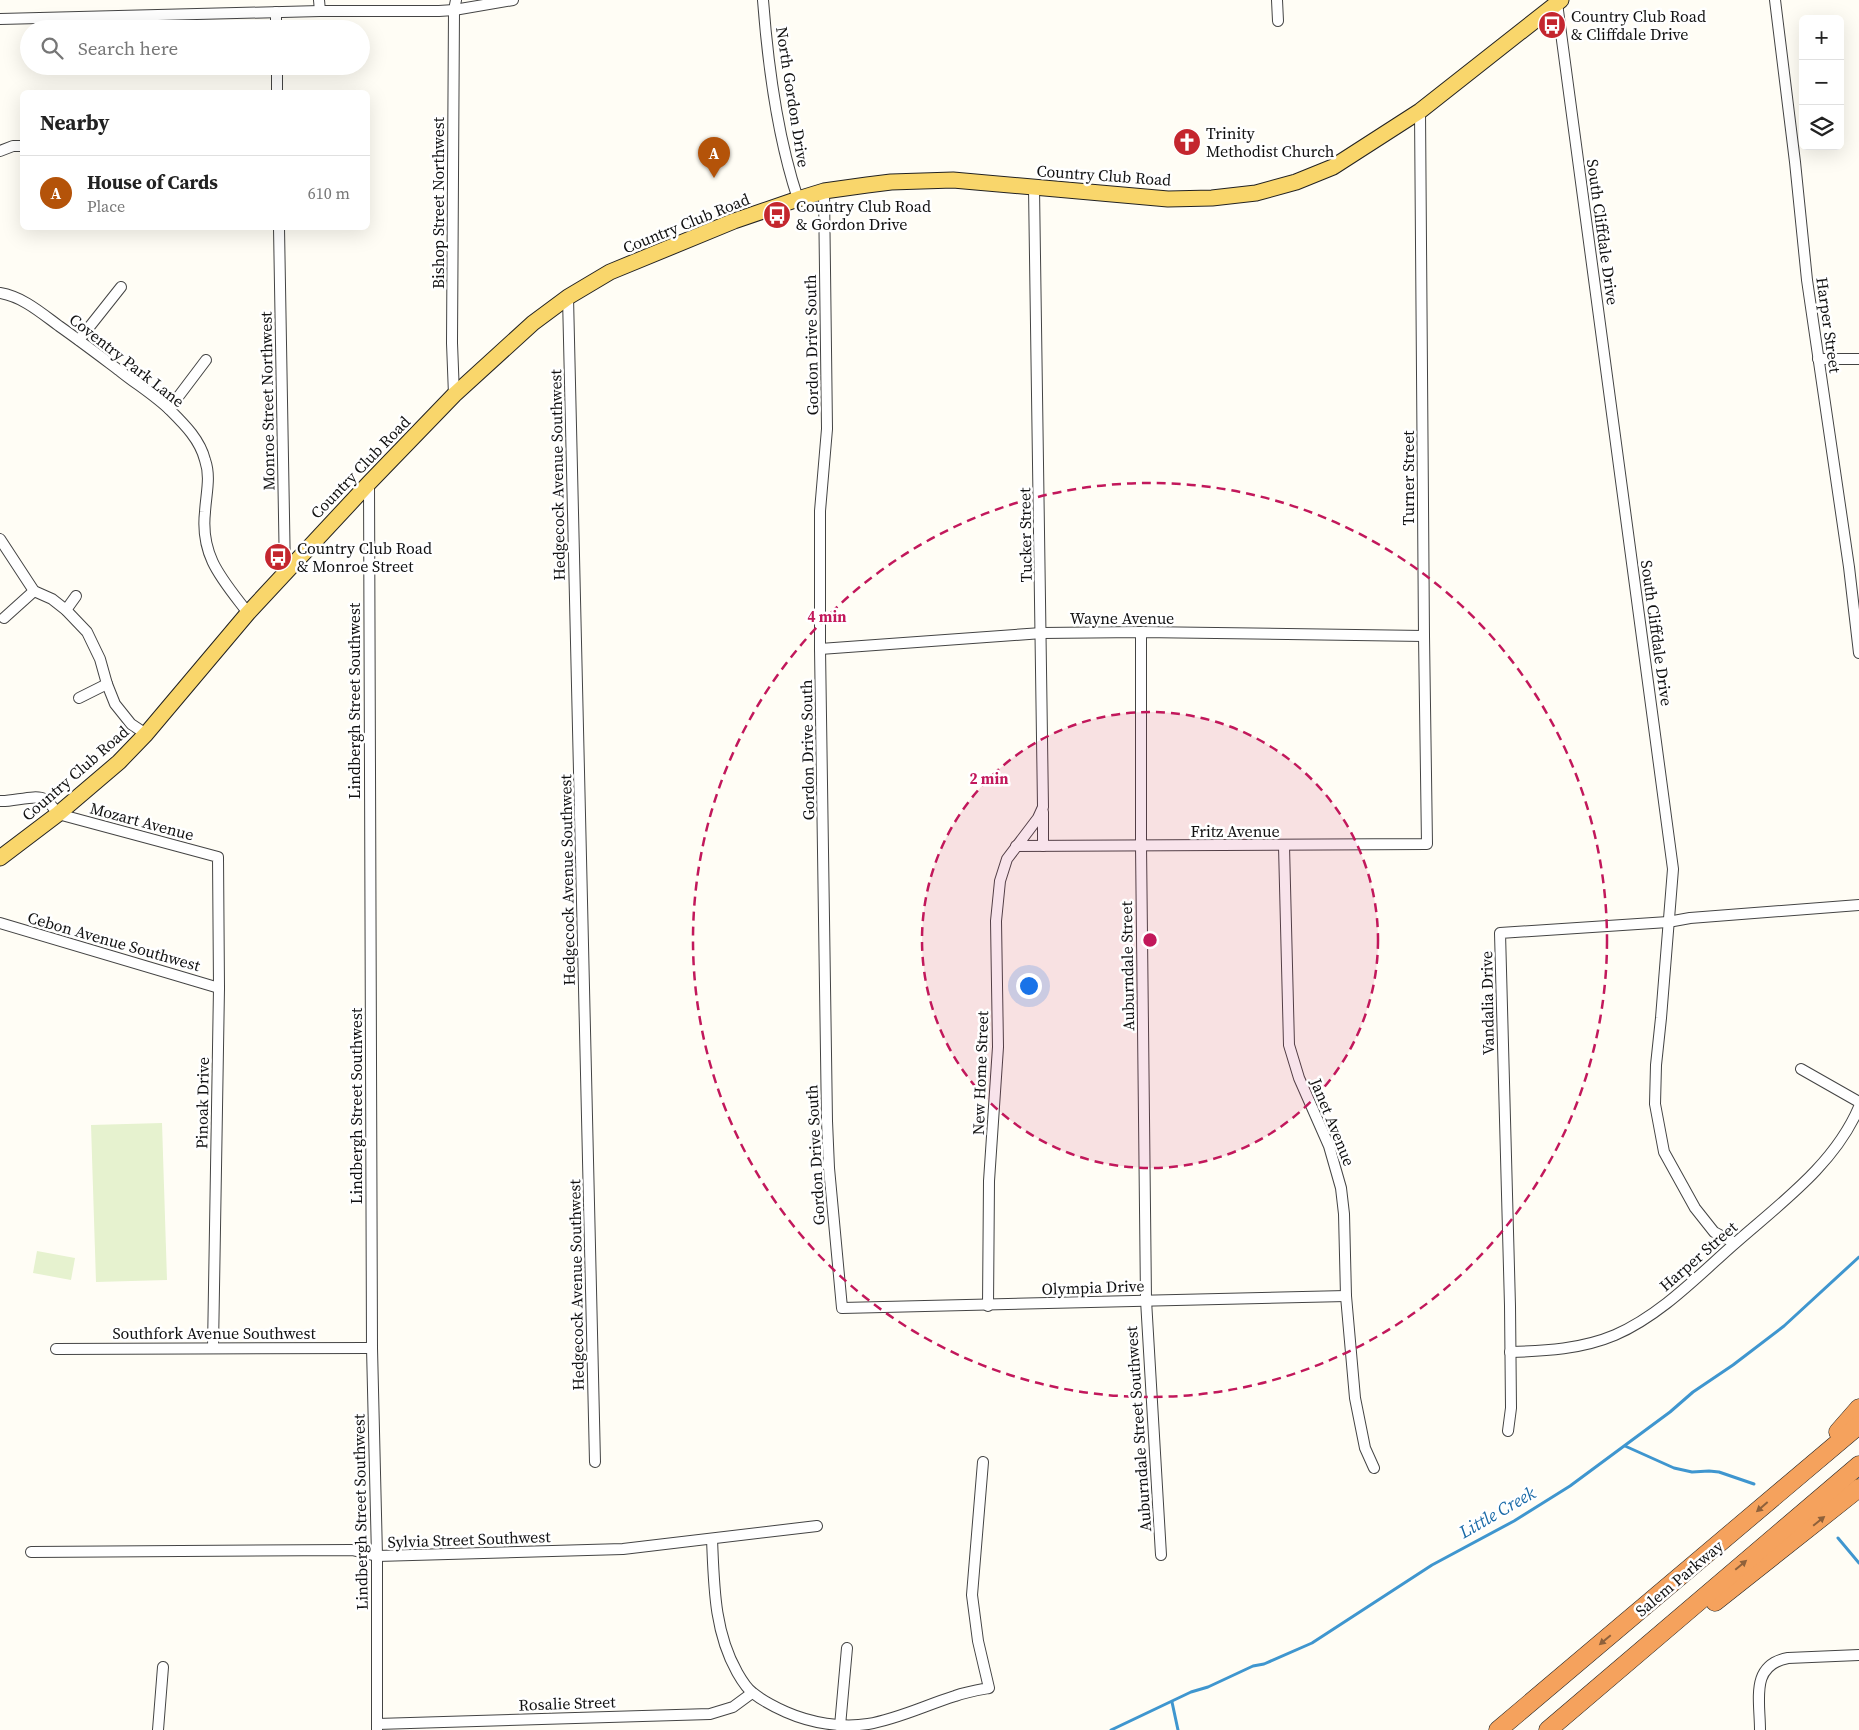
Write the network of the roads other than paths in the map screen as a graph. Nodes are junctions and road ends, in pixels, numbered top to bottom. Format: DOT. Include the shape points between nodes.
graph roads {
  1 [pos="319,0"];
  2 [pos="513,0"];
  3 [pos="763,0"];
  4 [pos="1277,0"];
  5 [pos="1775,0"];
  6 [pos="1559,1"];
  7 [pos="455,5"];
  8 [pos="276,12"];
  9 [pos="320,12"];
  10 [pos="0,19"];
  11 [pos="276,20"];
  12 [pos="1278,22"];
  13 [pos="277,75"];
  14 [pos="277,90"];
  15 [pos="1420,111"];
  16 [pos="20,146"];
  17 [pos="0,151"];
  18 [pos="1034,188"];
  19 [pos="824,191"];
  20 [pos="798,198"];
  21 [pos="279,230"];
  22 [pos="121,287"];
  23 [pos="0,293"];
  24 [pos="568,297"];
  25 [pos="80,340"];
  26 [pos="1818,359"];
  27 [pos="1859,359"];
  28 [pos="206,360"];
  29 [pos="454,395"];
  30 [pos="169,409"];
  31 [pos="369,483"];
  32 [pos="0,539"];
  33 [pos="284,574"];
  34 [pos="34,592"];
  35 [pos="76,596"];
  36 [pos="66,610"];
  37 [pos="248,613"];
  38 [pos="4,618"];
  39 [pos="1141,632"];
  40 [pos="1042,633"];
  41 [pos="1424,636"];
  42 [pos="820,649"];
  43 [pos="1859,653"];
  44 [pos="107,684"];
  45 [pos="79,698"];
  46 [pos="146,734"];
  47 [pos="0,801"];
  48 [pos="1043,807"];
  49 [pos="58,814"];
  50 [pos="1427,844"];
  51 [pos="1141,845"];
  52 [pos="1016,846"];
  53 [pos="1043,846"];
  54 [pos="1284,846"];
  55 [pos="218,857"];
  56 [pos="0,858"];
  57 [pos="1859,905"];
  58 [pos="1668,922"];
  59 [pos="0,923"];
  60 [pos="219,988"];
  61 [pos="1800,1069"];
  62 [pos="1859,1102"];
  63 [pos="1859,1107"];
  64 [pos="1735,1243"];
  65 [pos="1346,1296"];
  66 [pos="1146,1300"];
  67 [pos="988,1306"];
  68 [pos="842,1308"];
  69 [pos="213,1348"];
  70 [pos="372,1348"];
  71 [pos="56,1349"];
  72 [pos="1510,1352"];
  73 [pos="1859,1408"];
  74 [pos="1859,1426"];
  75 [pos="1508,1431"];
  76 [pos="1821,1456"];
  77 [pos="595,1462"];
  78 [pos="983,1462"];
  79 [pos="1859,1464"];
  80 [pos="1374,1468"];
  81 [pos="1859,1488"];
  82 [pos="817,1526"];
  83 [pos="712,1539"];
  84 [pos="31,1552"];
  85 [pos="1161,1555"];
  86 [pos="377,1556"];
  87 [pos="847,1648"];
  88 [pos="1859,1655"];
  89 [pos="1625,1665"];
  90 [pos="163,1667"];
  91 [pos="752,1693"];
  92 [pos="840,1726"];
  93 [pos="377,1727"];
  94 [pos="158,1730"];
  95 [pos="1498,1730"];
  96 [pos="1548,1730"];
  97 [pos="1760,1730"];
  1 -- 9 [label="street"];
  2 -- 7 [label="street"];
  3 -- 20 [label="street, North Gordon Drive" via="777,106 789,173"];
  4 -- 12 [label="street"];
  5 -- 26 [label="street, Harper Street"];
  6 -- 15 [label="main road, Country Club Road"];
  6 -- 58 [label="street, South Cliffdale Drive" via="1673,870"];
  7 -- 9 [label="street"];
  7 -- 29 [label="street, Bishop Street Northwest"];
  8 -- 9 [label="street"];
  8 -- 10 [label="street"];
  8 -- 11 [label="street"];
  13 -- 14 [label="street"];
  15 -- 18 [label="main road, Country Club Road" via="1333,167 1296,182 1256,192 1212,198 1168,198"];
  15 -- 41 [label="street, Turner Street"];
  16 -- 17 [label="street"];
  18 -- 19 [label="main road, Country Club Road" via="954,180 891,182"];
  18 -- 40 [label="street, Tucker Street"];
  19 -- 20 [label="main road, Country Club Road"];
  19 -- 42 [label="street, Gordon Drive South" via="827,429 820,511"];
  20 -- 24 [label="main road, Country Club Road" via="681,241 610,272"];
  21 -- 33 [label="street, Monroe Street Northwest"];
  22 -- 25 [label="street"];
  23 -- 25 [label="street, Coventry Park Lane" via="26,302"];
  24 -- 29 [label="main road, Country Club Road" via="533,323"];
  24 -- 77 [label="street, Hedgecock Avenue Southwest"];
  25 -- 30 [label="street, Coventry Park Lane"];
  26 -- 27 [label="street"];
  26 -- 43 [label="street, Harper Street"];
  28 -- 30 [label="street"];
  29 -- 31 [label="main road, Country Club Road"];
  30 -- 37 [label="street, Coventry Park Lane" via="194,436 206,460 208,486 204,525 208,555"];
  31 -- 33 [label="main road, Country Club Road"];
  31 -- 70 [label="street, Lindbergh Street Southwest"];
  32 -- 34 [label="street"];
  33 -- 37 [label="main road, Country Club Road"];
  34 -- 36 [label="street" via="52,599"];
  34 -- 38 [label="street"];
  35 -- 36 [label="street"];
  36 -- 44 [label="street" via="94,643"];
  37 -- 46 [label="main road, Country Club Road"];
  39 -- 40 [label="street, Wayne Avenue"];
  39 -- 41 [label="street, Wayne Avenue"];
  39 -- 51 [label="street, Auburndale Street"];
  40 -- 42 [label="street, Wayne Avenue"];
  40 -- 48 [label="street, Tucker Street"];
  41 -- 50 [label="street, Turner Street"];
  42 -- 68 [label="street, Gordon Drive South" via="826,1121"];
  44 -- 45 [label="street"];
  44 -- 46 [label="street" via="125,718"];
  46 -- 49 [label="main road, Country Club Road" via="119,762"];
  47 -- 49 [label="street" via="39,797"];
  48 -- 52 [label="street"];
  48 -- 53 [label="street, Tucker Street"];
  49 -- 55 [label="street, Mozart Avenue"];
  49 -- 56 [label="main road, Country Club Road"];
  50 -- 54 [label="street, Fritz Avenue"];
  51 -- 53 [label="street, Fritz Avenue"];
  51 -- 54 [label="street, Fritz Avenue"];
  51 -- 66 [label="street, Auburndale Street"];
  52 -- 53 [label="street"];
  52 -- 67 [label="street, New Home Street" via="1007,859 1000,881 996,921 998,1047 989,1181"];
  54 -- 65 [label="street, Janet Avenue" via="1289,1045 1299,1078 1329,1146 1341,1188"];
  55 -- 60 [label="street, Pinoak Drive"];
  57 -- 58 [label="street, Vandalia Drive"];
  58 -- 64 [label="street, South Cliffdale Drive" via="1655,1104 1664,1152 1714,1232"];
  58 -- 72 [label="street, Vandalia Drive" via="1500,933"];
  59 -- 60 [label="street, Cebon Avenue Southwest"];
  60 -- 69 [label="street, Pinoak Drive"];
  61 -- 62 [label="street"];
  63 -- 64 [label="street, Harper Street" via="1837,1144 1813,1173"];
  64 -- 72 [label="street, Harper Street" via="1677,1295 1615,1335 1577,1347"];
  65 -- 66 [label="street, Olympia Drive"];
  65 -- 80 [label="street, Janet Avenue" via="1355,1398"];
  66 -- 67 [label="street, Olympia Drive"];
  66 -- 85 [label="street, Auburndale Street Southwest"];
  67 -- 68 [label="street, Olympia Drive"];
  69 -- 70 [label="street, Southfork Avenue Southwest"];
  69 -- 71 [label="street, Southfork Avenue Southwest"];
  70 -- 86 [label="street, Lindbergh Street Southwest"];
  72 -- 75 [label="street, Vandalia Drive"];
  73 -- 76 [label="highway"];
  74 -- 76 [label="highway, Salem Parkway"];
  76 -- 95 [label="highway, Salem Parkway, one-way"];
  78 -- 92 [label="street" via="972,1595 989,1688 955,1696 891,1719"];
  89 -- 79 [label="highway, Salem Parkway, one-way"];
  89 -- 81 [label="highway, one-way" via="1655,1649"];
  82 -- 83 [label="street, Sylvia Street Southwest"];
  83 -- 86 [label="street, Sylvia Street Southwest" via="623,1549"];
  83 -- 91 [label="street" via="715,1599 722,1639 741,1680"];
  84 -- 86 [label="street, Sylvia Street Southwest" via="352,1550"];
  86 -- 93 [label="street, Lindbergh Street Southwest"];
  87 -- 92 [label="street"];
  88 -- 97 [label="street" via="1788,1658 1769,1665 1762,1674 1760,1688"];
  89 -- 96 [label="highway, Salem Parkway"];
  90 -- 94 [label="street"];
  91 -- 92 [label="street" via="799,1718"];
  91 -- 93 [label="street, Rosalie Street" via="733,1707 710,1714"];
}
